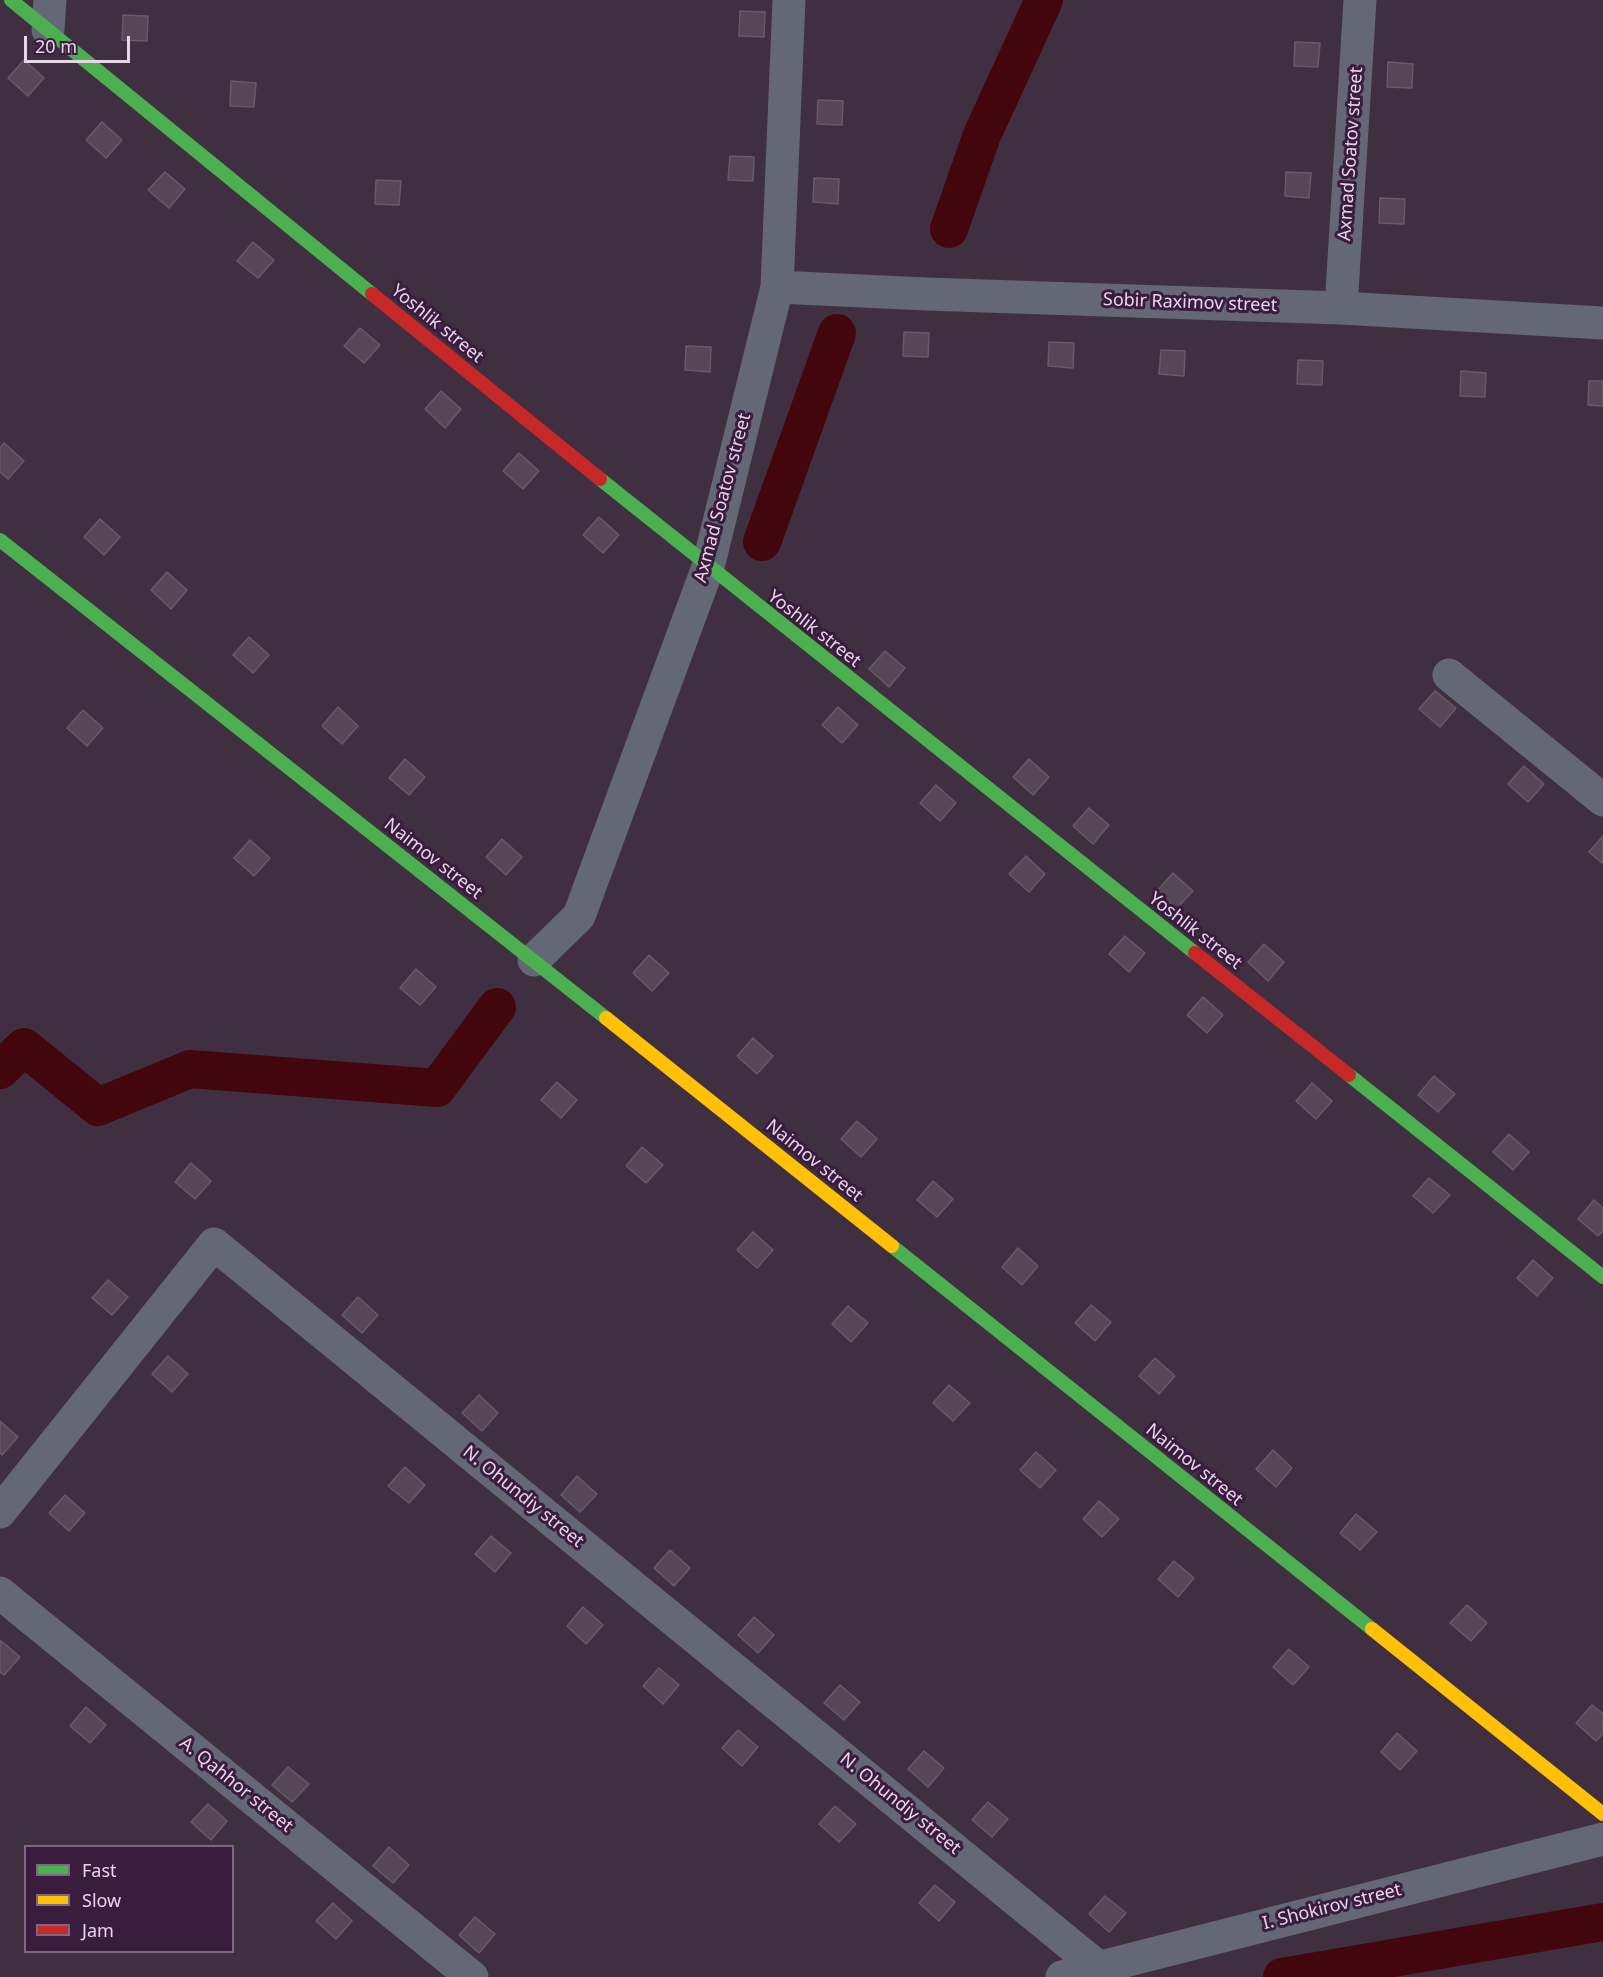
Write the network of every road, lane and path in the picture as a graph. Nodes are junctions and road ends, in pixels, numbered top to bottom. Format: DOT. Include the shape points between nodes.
graph roads {
  1 [pos="11,0"];
  2 [pos="789,0"];
  3 [pos="1360,0"];
  4 [pos="49,15"];
  5 [pos="777,287"];
  6 [pos="1341,308"];
  7 [pos="1603,322"];
  8 [pos="0,540"];
  9 [pos="708,567"];
  10 [pos="1449,675"];
  11 [pos="1603,800"];
  12 [pos="534,960"];
  13 [pos="1603,1277"];
  14 [pos="0,1512"];
  15 [pos="0,1593"];
  16 [pos="1603,1814"];
  17 [pos="1603,1839"];
  18 [pos="1098,1967"];
  19 [pos="472,1977"];
  20 [pos="1062,1977"];
  1 -- 4 [label="street, Yoshlik street"];
  2 -- 5 [label="street, Axmad Soatov street"];
  3 -- 6 [label="street, Axmad Soatov street"];
  4 -- 9 [label="street, Yoshlik street"];
  5 -- 6 [label="street, Sobir Raximov street"];
  5 -- 9 [label="street, Axmad Soatov street"];
  6 -- 7 [label="street, Sobir Raximov street"];
  8 -- 12 [label="street, Naimov street"];
  9 -- 12 [label="street, Axmad Soatov street" via="579,916"];
  9 -- 13 [label="street, Yoshlik street"];
  10 -- 11 [label="street"];
  12 -- 16 [label="street, Naimov street"];
  14 -- 18 [label="street, N. Ohundiy street" via="214,1244"];
  15 -- 19 [label="street, A. Qahhor street"];
  17 -- 18 [label="street, I. Shokirov street"];
  18 -- 20 [label="street, I. Shokirov street"];
}
